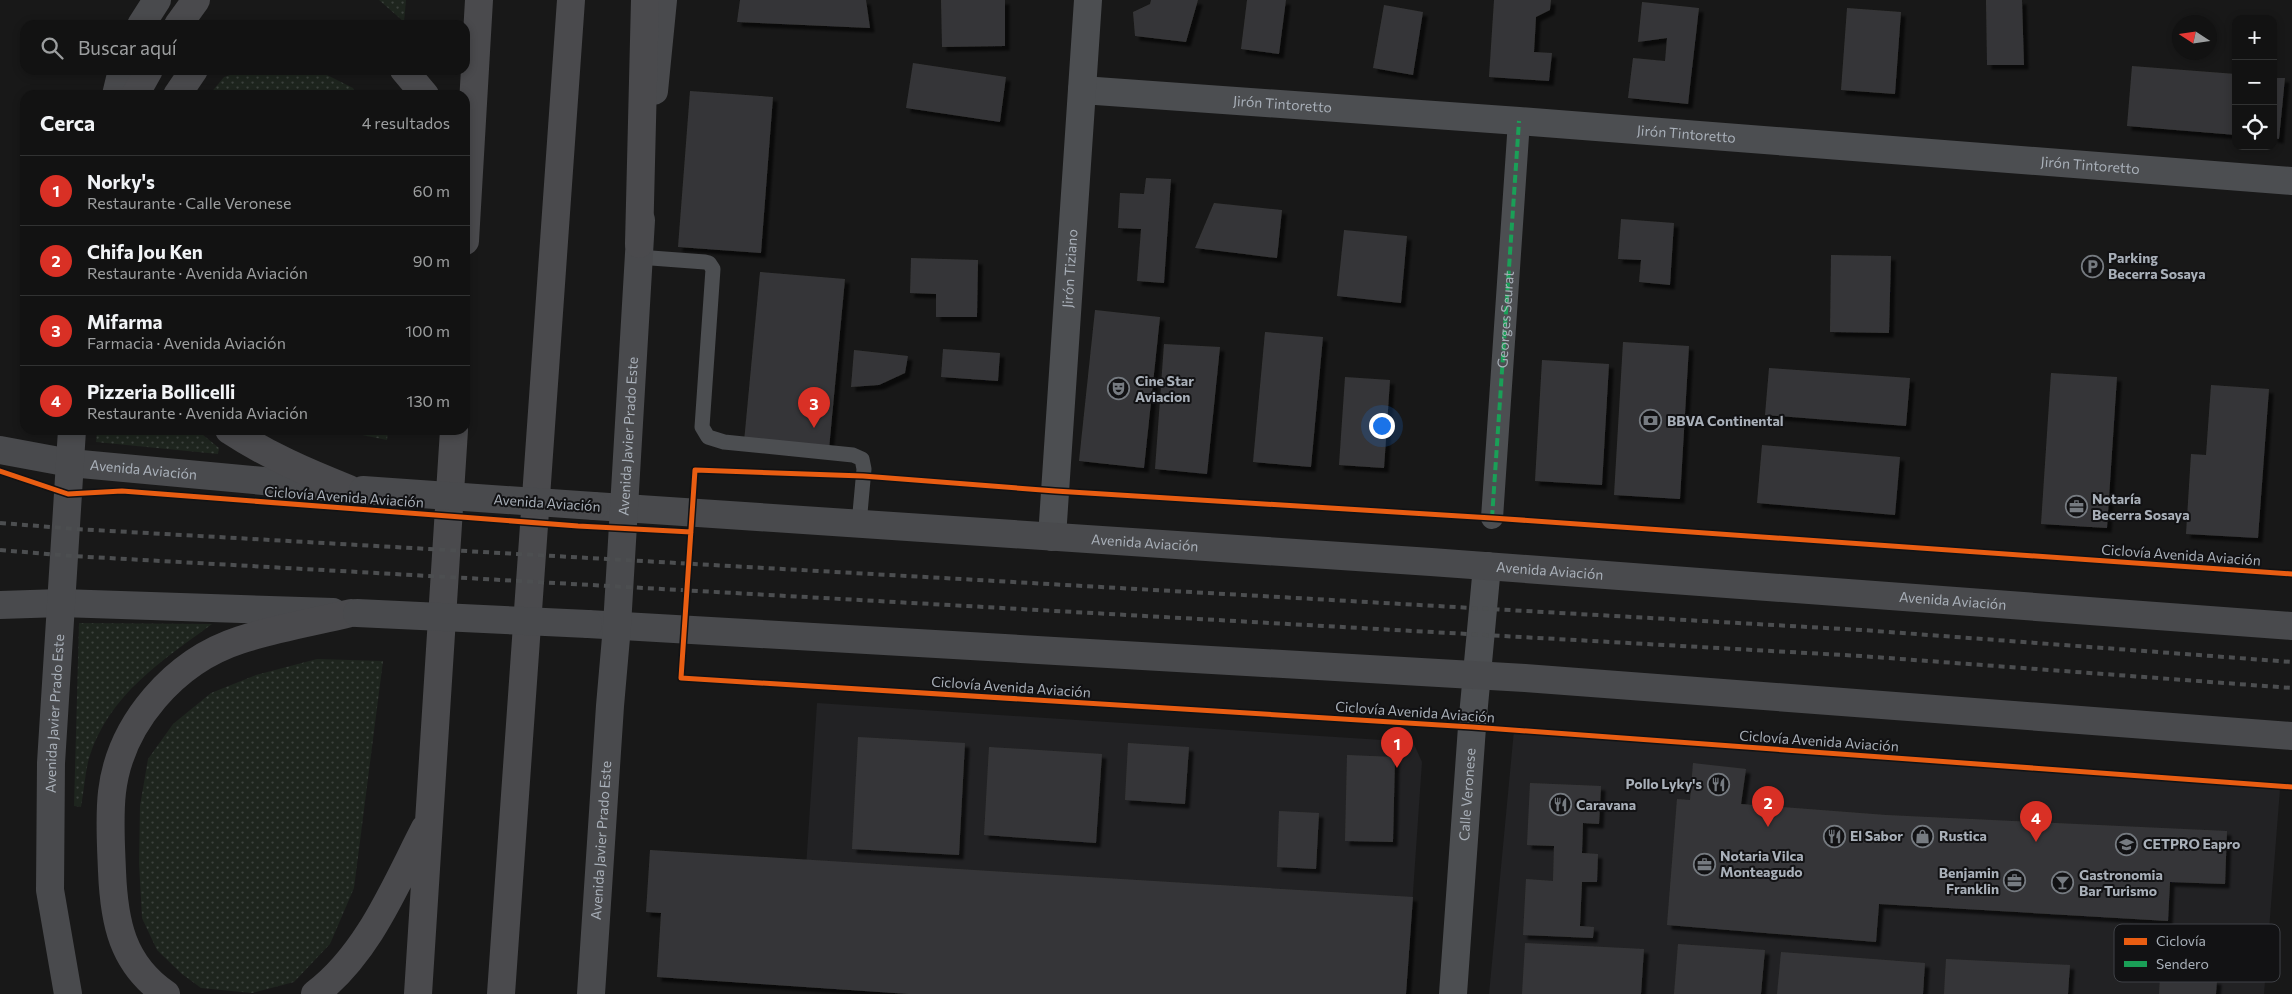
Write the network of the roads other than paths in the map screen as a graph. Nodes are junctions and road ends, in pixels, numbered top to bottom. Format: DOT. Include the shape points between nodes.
graph roads {
  1 [pos="157,0"];
  2 [pos="196,0"];
  3 [pos="479,0"];
  4 [pos="571,0"];
  5 [pos="645,0"];
  6 [pos="663,0"];
  7 [pos="1088,0"];
  8 [pos="145,20"];
  9 [pos="182,20"];
  10 [pos="121,75"];
  11 [pos="146,75"];
  12 [pos="191,75"];
  13 [pos="408,75"];
  14 [pos="117,90"];
  15 [pos="138,90"];
  16 [pos="180,90"];
  17 [pos="421,90"];
  18 [pos="1082,90"];
  19 [pos="1519,121"];
  20 [pos="470,129"];
  21 [pos="2292,181"];
  22 [pos="639,250"];
  23 [pos="72,435"];
  24 [pos="236,435"];
  25 [pos="454,435"];
  26 [pos="0,450"];
  27 [pos="70,463"];
  28 [pos="356,490"];
  29 [pos="625,508"];
  30 [pos="1492,518"];
  31 [pos="859,524"];
  32 [pos="1052,537"];
  33 [pos="1487,566"];
  34 [pos="61,603"];
  35 [pos="0,605"];
  36 [pos="354,613"];
  37 [pos="617,626"];
  38 [pos="2292,626"];
  39 [pos="1478,676"];
  40 [pos="2292,736"];
  41 [pos="430,817"];
  42 [pos="68,994"];
  43 [pos="166,994"];
  44 [pos="315,994"];
  45 [pos="418,994"];
  46 [pos="501,994"];
  47 [pos="591,994"];
  48 [pos="1454,994"];
  1 -- 8 [label="main road"];
  2 -- 9 [label="highway"];
  3 -- 20 [label="highway"];
  4 -- 46 [label="highway"];
  5 -- 22 [label="highway"];
  6 -- 22 [label="main road, Avenida Javier Prado Este"];
  7 -- 18 [label="street, Jirón Tiziano"];
  10 -- 14 [label="main road"];
  11 -- 15 [label="highway"];
  12 -- 16 [label="highway"];
  13 -- 17 [label="highway"];
  18 -- 19 [label="street, Jirón Tintoretto"];
  18 -- 32 [label="street, Jirón Tiziano"];
  19 -- 21 [label="street, Jirón Tintoretto"];
  19 -- 30 [label="street, Georges Seurat"];
  22 -- 29 [label="main road, Avenida Javier Prado Este"];
  22 -- 31 [label="lane" via="709,262 712,269 702,427 708,437 724,442 853,455 862,459"];
  23 -- 27 [label="main road, Avenida Javier Prado Este"];
  24 -- 28 [label="highway" via="293,467"];
  25 -- 41 [label="highway"];
  26 -- 27 [label="main road, Avenida Aviación"];
  27 -- 28 [label="main road, Avenida Aviación"];
  27 -- 34 [label="main road, Avenida Javier Prado Este"];
  28 -- 29 [label="main road, Avenida Aviación, bridge"];
  29 -- 31 [label="main road, Avenida Aviación"];
  29 -- 37 [label="main road, Avenida Javier Prado Este"];
  31 -- 32 [label="main road, Avenida Aviación"];
  32 -- 33 [label="main road, Avenida Aviación"];
  33 -- 38 [label="main road, Avenida Aviación"];
  33 -- 39 [label="street, Calle Veronese"];
  34 -- 35 [label="main road"];
  34 -- 36 [label="main road"];
  34 -- 42 [label="main road, Avenida Javier Prado Este" via="51,762 50,890"];
  36 -- 37 [label="main road, bridge"];
  36 -- 43 [label="highway" via="239,640 212,653 169,683 154,698 128,738 112,790 114,906 118,930 128,953 142,972"];
  37 -- 39 [label="main road"];
  37 -- 47 [label="main road, Avenida Javier Prado Este"];
  39 -- 40 [label="main road"];
  39 -- 48 [label="street, Calle Veronese"];
  41 -- 44 [label="highway" via="357,952 343,970"];
  41 -- 45 [label="highway"];
}
